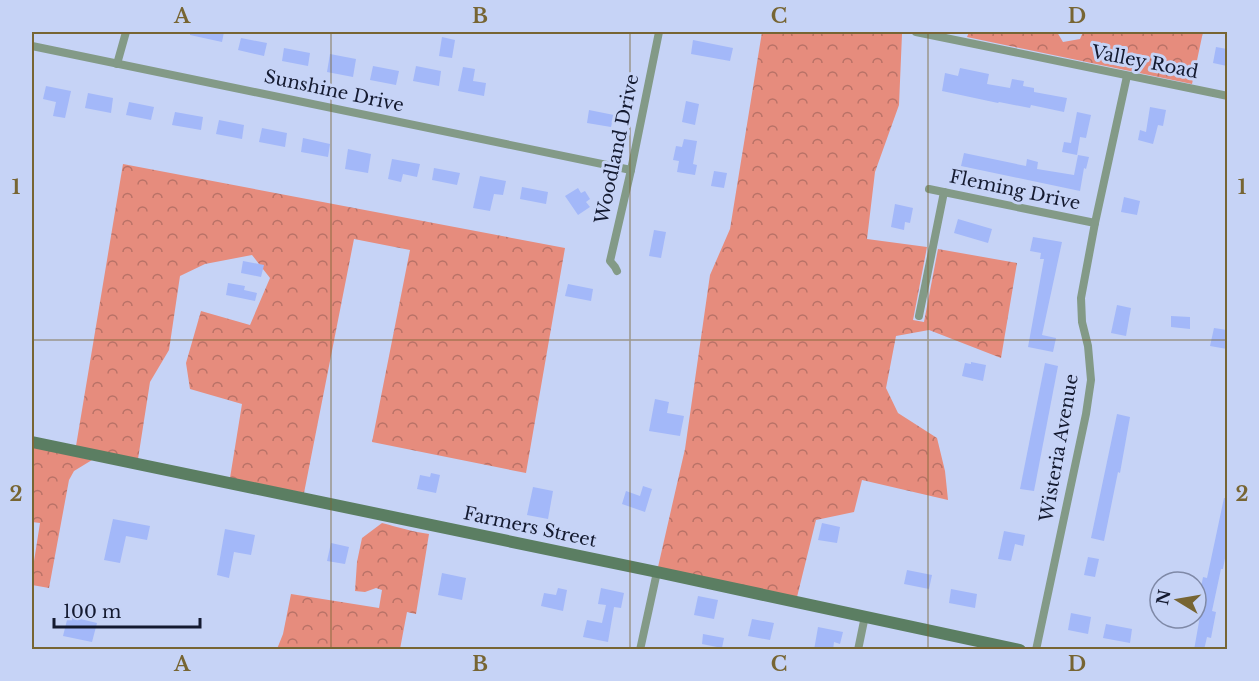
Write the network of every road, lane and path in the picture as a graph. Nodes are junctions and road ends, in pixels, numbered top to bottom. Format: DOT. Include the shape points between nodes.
graph roads {
  1 [pos="126,32"];
  2 [pos="658,32"];
  3 [pos="916,32"];
  4 [pos="32,46"];
  5 [pos="117,64"];
  6 [pos="1127,76"];
  7 [pos="1227,96"];
  8 [pos="630,170"];
  9 [pos="929,189"];
  10 [pos="944,192"];
  11 [pos="1095,223"];
  12 [pos="617,271"];
  13 [pos="919,316"];
  14 [pos="32,442"];
  15 [pos="657,572"];
  16 [pos="865,616"];
  17 [pos="640,650"];
  18 [pos="858,650"];
  19 [pos="1020,650"];
  20 [pos="1036,650"];
  1 -- 5 [label="street"];
  2 -- 8 [label="street, Woodland Drive"];
  3 -- 6 [label="street, Valley Road"];
  4 -- 5 [label="street, Sunshine Drive"];
  5 -- 8 [label="street, Sunshine Drive"];
  6 -- 7 [label="street, Valley Road"];
  6 -- 11 [label="street, Wisteria Avenue"];
  8 -- 12 [label="street, Woodland Drive" via="610,256"];
  9 -- 10 [label="street, Fleming Drive"];
  10 -- 11 [label="street, Fleming Drive"];
  10 -- 13 [label="street"];
  11 -- 20 [label="street, Wisteria Avenue" via="1081,308 1091,380"];
  14 -- 15 [label="street, Farmers Street"];
  15 -- 16 [label="street, Farmers Street"];
  15 -- 17 [label="street"];
  16 -- 18 [label="street"];
  16 -- 19 [label="street, Farmers Street"];
}
